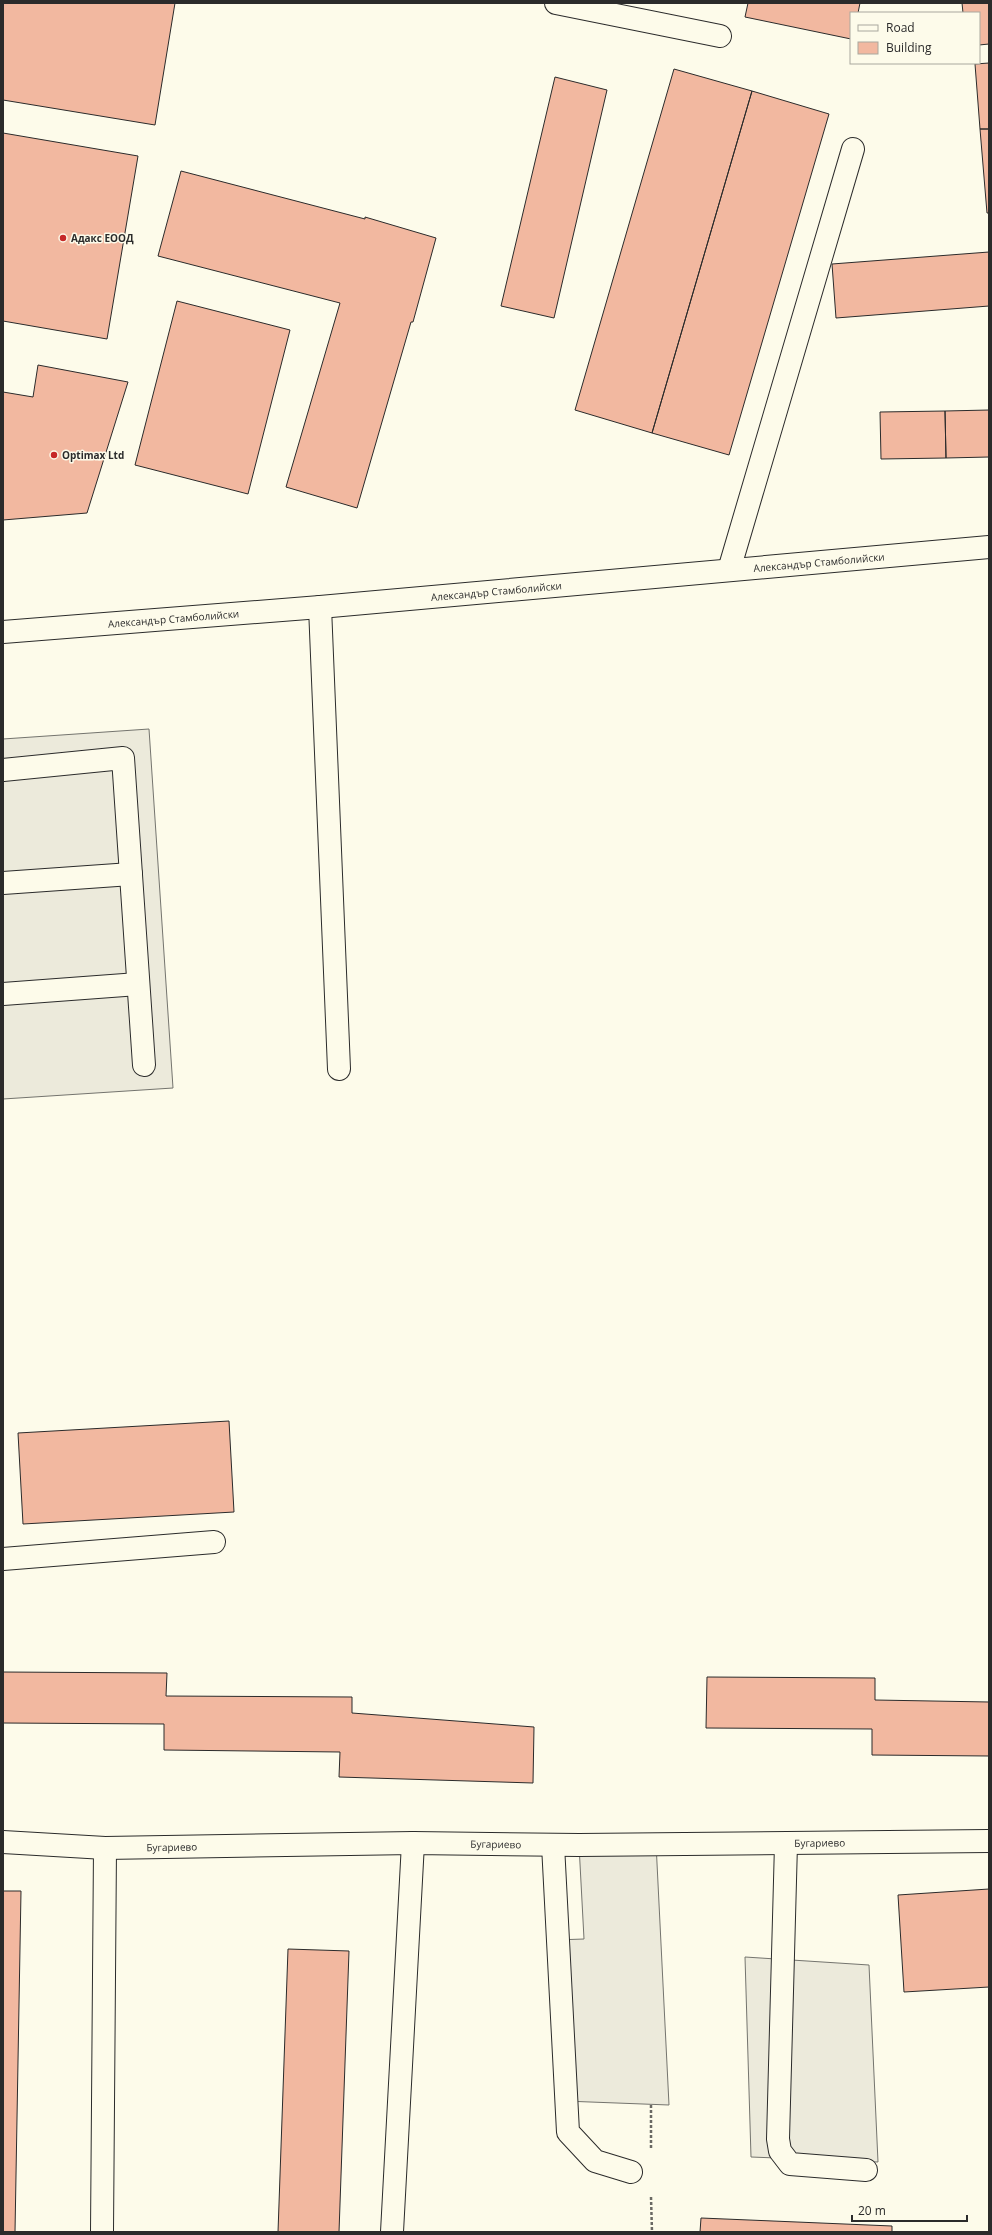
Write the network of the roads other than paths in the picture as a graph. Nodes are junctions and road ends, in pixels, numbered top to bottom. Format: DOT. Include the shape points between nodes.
graph roads {
  1 [pos="556,3"];
  2 [pos="720,36"];
  3 [pos="853,149"];
  4 [pos="989,547"];
  5 [pos="729,570"];
  6 [pos="320,607"];
  7 [pos="3,632"];
  8 [pos="3,770"];
  9 [pos="131,874"];
  10 [pos="3,883"];
  11 [pos="138,984"];
  12 [pos="3,994"];
  13 [pos="144,1065"];
  14 [pos="338,1070"];
  15 [pos="214,1542"];
  16 [pos="3,1559"];
  17 [pos="989,1841"];
  18 [pos="3,1842"];
  19 [pos="413,1843"];
  20 [pos="786,1844"];
  21 [pos="553,1845"];
  22 [pos="105,1848"];
  23 [pos="866,2170"];
  24 [pos="631,2172"];
  25 [pos="102,2232"];
  26 [pos="392,2232"];
  1 -- 2 [label="street"];
  3 -- 5 [label="street"];
  4 -- 5 [label="street, Александър Стамболийски"];
  5 -- 6 [label="street, Александър Стамболийски"];
  6 -- 7 [label="street, Александър Стамболийски"];
  6 -- 14 [label="street"];
  8 -- 9 [label="street" via="122,758"];
  9 -- 10 [label="street"];
  9 -- 11 [label="street"];
  11 -- 12 [label="street"];
  11 -- 13 [label="street"];
  15 -- 16 [label="street"];
  17 -- 20 [label="street, Бугариево"];
  18 -- 22 [label="street, Бугариево"];
  19 -- 21 [label="street, Бугариево"];
  19 -- 22 [label="street, Бугариево"];
  19 -- 26 [label="street"];
  20 -- 21 [label="street, Бугариево"];
  20 -- 23 [label="street" via="778,2140 780,2151 790,2164"];
  21 -- 24 [label="street" via="568,2132 595,2161"];
  22 -- 25 [label="street"];
}
